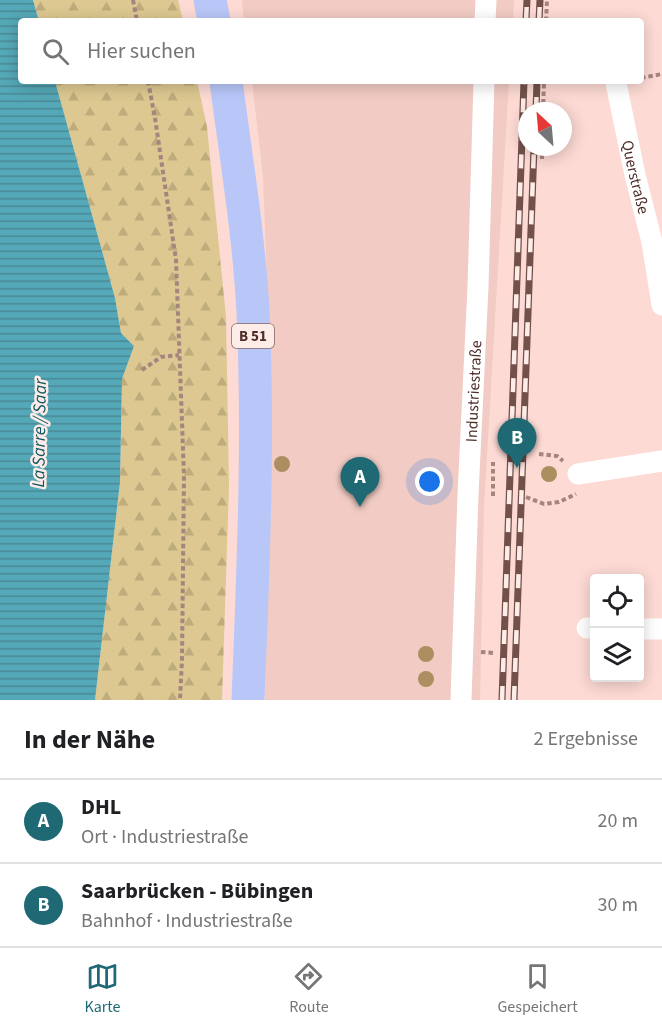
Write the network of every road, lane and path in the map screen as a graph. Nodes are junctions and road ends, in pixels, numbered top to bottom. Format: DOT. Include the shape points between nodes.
graph roads {
  1 [pos="133,0"];
  2 [pos="210,0"];
  3 [pos="231,0"];
  4 [pos="486,0"];
  5 [pos="547,0"];
  6 [pos="136,18"];
  7 [pos="213,18"];
  8 [pos="234,18"];
  9 [pos="485,18"];
  10 [pos="546,18"];
  11 [pos="662,74"];
  12 [pos="644,77"];
  13 [pos="149,84"];
  14 [pos="226,84"];
  15 [pos="484,84"];
  16 [pos="544,84"];
  17 [pos="616,84"];
  18 [pos="543,102"];
  19 [pos="657,241"];
  20 [pos="662,306"];
  21 [pos="179,355"];
  22 [pos="142,370"];
  23 [pos="662,460"];
  24 [pos="494,462"];
  25 [pos="578,474"];
  26 [pos="493,496"];
  27 [pos="526,497"];
  28 [pos="567,499"];
  29 [pos="644,629"];
  30 [pos="662,629"];
  31 [pos="180,700"];
  32 [pos="248,700"];
  33 [pos="461,700"];
  1 -- 6 [label="path"];
  2 -- 7 [label="main road"];
  3 -- 8 [label="main road"];
  4 -- 9 [label="street"];
  5 -- 10 [label="path"];
  11 -- 12 [label="path"];
  13 -- 21 [label="path" via="176,260"];
  14 -- 32 [label="main road, B 51" via="253,310 256,483"];
  15 -- 33 [label="street, Industriestraße"];
  16 -- 18 [label="path"];
  17 -- 19 [label="street, Querstraße" via="635,176"];
  19 -- 20 [label="street, Querstraße"];
  21 -- 22 [label="path" via="161,357"];
  21 -- 31 [label="path" via="184,476"];
  23 -- 25 [label="street"];
  24 -- 26 [label="path"];
  27 -- 28 [label="path" via="544,504"];
  29 -- 30 [label="street"];
}
